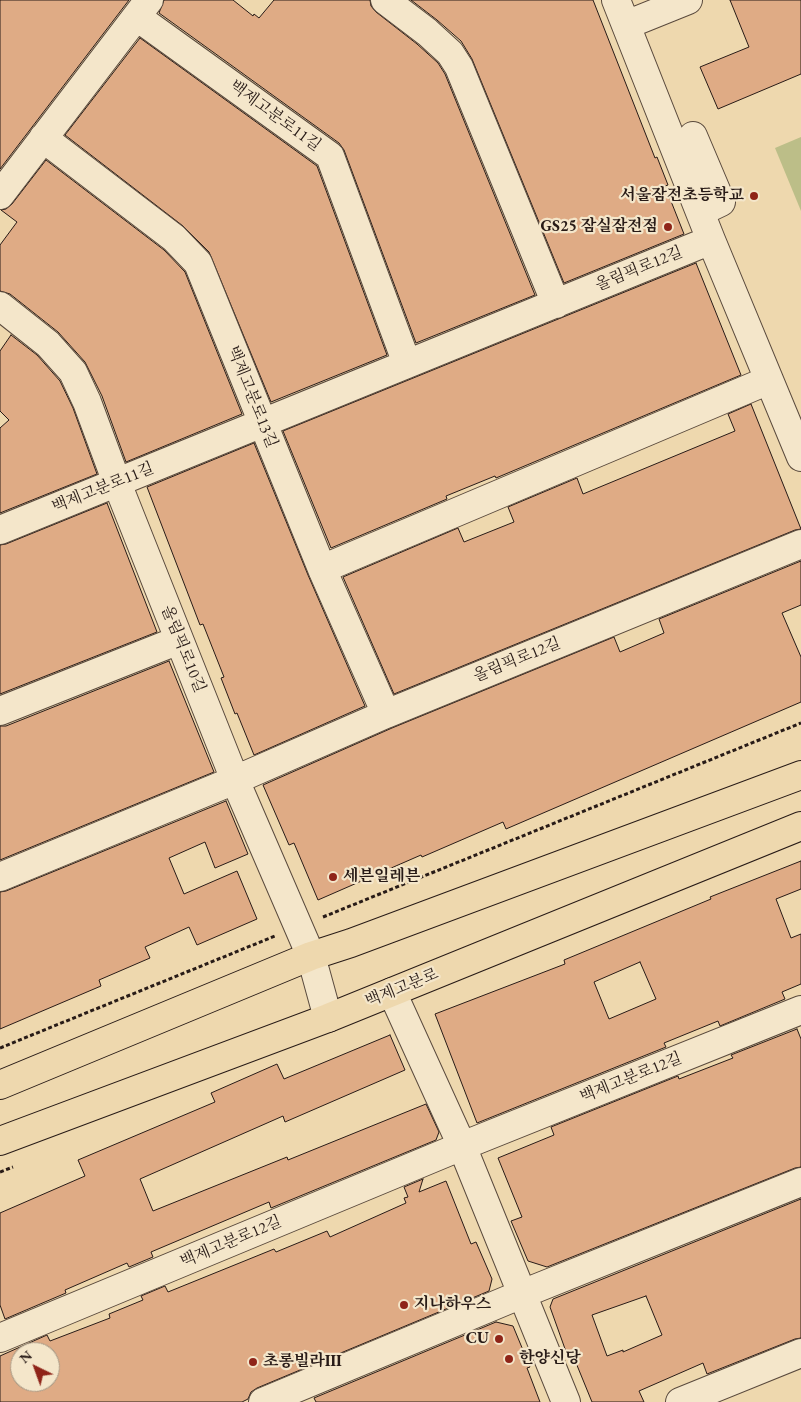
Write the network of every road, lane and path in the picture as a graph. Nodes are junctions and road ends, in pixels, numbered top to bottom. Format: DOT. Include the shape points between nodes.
graph roads {
  1 [pos="385,0"];
  2 [pos="688,0"];
  3 [pos="143,8"];
  4 [pos="621,12"];
  5 [pos="693,136"];
  6 [pos="43,138"];
  7 [pos="0,195"];
  8 [pos="700,212"];
  9 [pos="711,240"];
  10 [pos="556,304"];
  11 [pos="0,306"];
  12 [pos="406,364"];
  13 [pos="769,380"];
  14 [pos="262,424"];
  15 [pos="801,457"];
  16 [pos="117,483"];
  17 [pos="0,530"];
  18 [pos="801,544"];
  19 [pos="322,569"];
  20 [pos="179,640"];
  21 [pos="0,711"];
  22 [pos="386,714"];
  23 [pos="801,723"];
  24 [pos="801,775"];
  25 [pos="235,780"];
  26 [pos="801,826"];
  27 [pos="0,878"];
  28 [pos="299,927"];
  29 [pos="311,956"];
  30 [pos="392,992"];
  31 [pos="801,1010"];
  32 [pos="328,1018"];
  33 [pos="0,1048"];
  34 [pos="0,1085"];
  35 [pos="0,1141"];
  36 [pos="462,1146"];
  37 [pos="801,1182"];
  38 [pos="522,1294"];
  39 [pos="0,1338"];
  40 [pos="801,1353"];
  41 [pos="263,1402"];
  42 [pos="566,1402"];
  43 [pos="680,1402"];
  1 -- 10 [label="street" via="427,32 459,66"];
  2 -- 4 [label="street"];
  3 -- 6 [label="street, 백제고분로11길"];
  3 -- 12 [label="street, 백제고분로11길" via="330,156"];
  4 -- 8 [label="street"];
  5 -- 8 [label="street" via="721,202"];
  6 -- 7 [label="street, 백제고분로11길"];
  6 -- 14 [label="street, 백제고분로13길" via="174,238 198,263"];
  8 -- 9 [label="street"];
  9 -- 10 [label="street, 올림픽로12길"];
  9 -- 13 [label="street"];
  10 -- 12 [label="street, 올림픽로12길"];
  11 -- 16 [label="street, 올림픽로10길" via="48,344 73,372"];
  12 -- 14 [label="street, 올림픽로12길"];
  13 -- 15 [label="street"];
  13 -- 19 [label="street"];
  14 -- 16 [label="street, 백제고분로11길"];
  14 -- 19 [label="street, 백제고분로13길"];
  16 -- 17 [label="street, 백제고분로11길"];
  16 -- 20 [label="street, 올림픽로10길"];
  18 -- 22 [label="street, 올림픽로12길"];
  19 -- 22 [label="street, 백제고분로13길"];
  20 -- 21 [label="street"];
  20 -- 25 [label="street, 올림픽로10길"];
  22 -- 25 [label="street, 올림픽로12길"];
  23 -- 28 [label="path"];
  24 -- 29 [label="main road"];
  25 -- 27 [label="street"];
  25 -- 28 [label="street, 올림픽로10길"];
  26 -- 30 [label="main road, 백제고분로"];
  28 -- 29 [label="street, 올림픽로10길"];
  28 -- 33 [label="path"];
  29 -- 32 [label="street, 올림픽로10길"];
  29 -- 34 [label="main road"];
  30 -- 32 [label="main road, 백제고분로"];
  30 -- 36 [label="street"];
  31 -- 36 [label="street, 백제고분로12길"];
  32 -- 35 [label="main road, 백제고분로"];
  36 -- 38 [label="street"];
  36 -- 39 [label="street, 백제고분로12길"];
  37 -- 38 [label="street"];
  38 -- 41 [label="street"];
  38 -- 42 [label="street"];
  40 -- 43 [label="street"];
}
